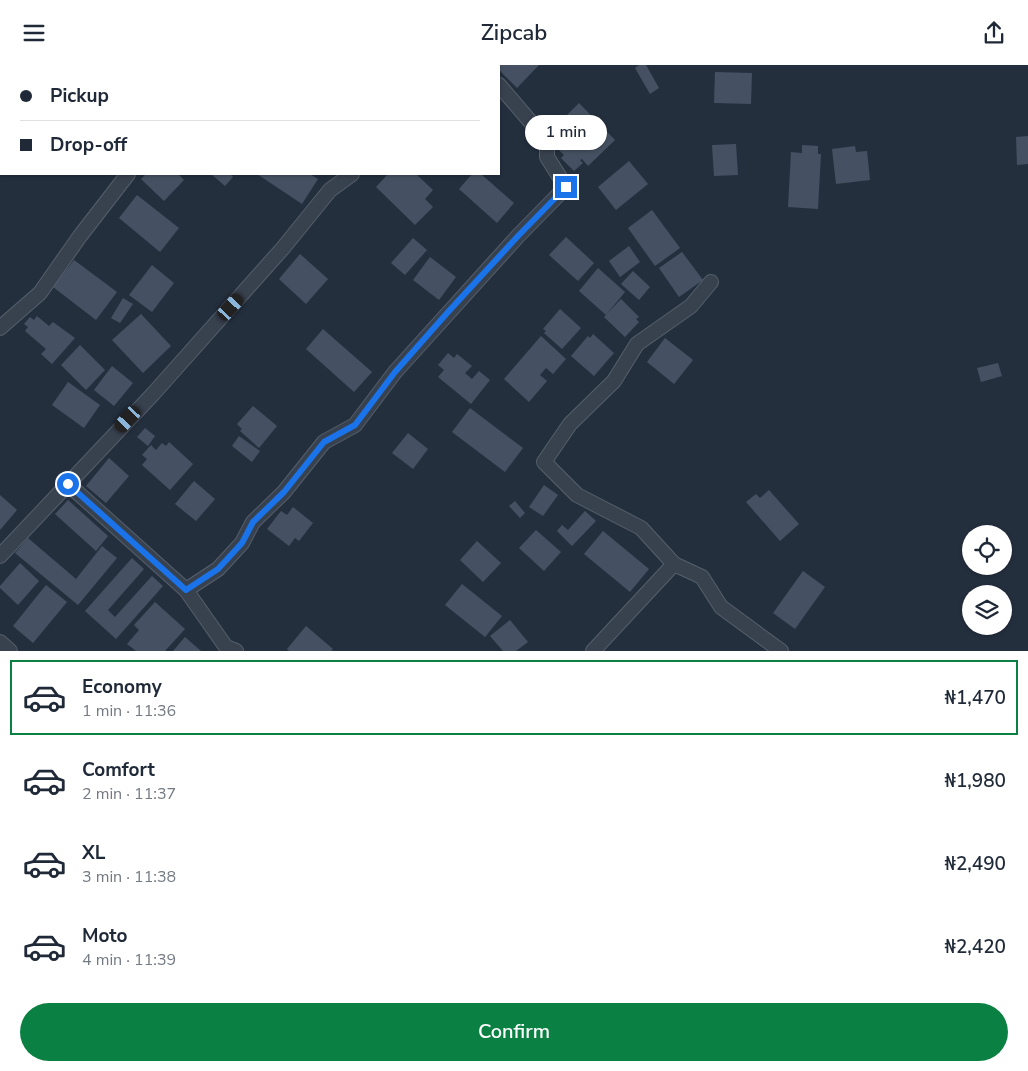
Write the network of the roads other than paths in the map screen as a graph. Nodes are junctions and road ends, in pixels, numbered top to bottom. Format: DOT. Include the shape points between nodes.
graph roads {
  1 [pos="500,86"];
  2 [pos="127,175"];
  3 [pos="351,175"];
  4 [pos="711,282"];
  5 [pos="0,328"];
  6 [pos="68,484"];
  7 [pos="0,556"];
  8 [pos="674,564"];
  9 [pos="186,590"];
  10 [pos="0,642"];
  11 [pos="229,650"];
  12 [pos="10,651"];
  13 [pos="593,651"];
  14 [pos="781,651"];
  1 -- 9 [label="street" via="547,141 547,157 566,187 401,365 355,425 324,442 284,492 253,522 242,543 218,569"];
  2 -- 5 [label="street" via="40,293"];
  3 -- 6 [label="street" via="330,190 283,248 153,394"];
  4 -- 8 [label="street" via="691,306 637,344 614,381 570,424 544,462 577,495 641,528"];
  6 -- 7 [label="street"];
  6 -- 9 [label="street"];
  8 -- 13 [label="street"];
  8 -- 14 [label="street" via="702,577 721,607"];
  9 -- 11 [label="street"];
  10 -- 12 [label="street"];
}
